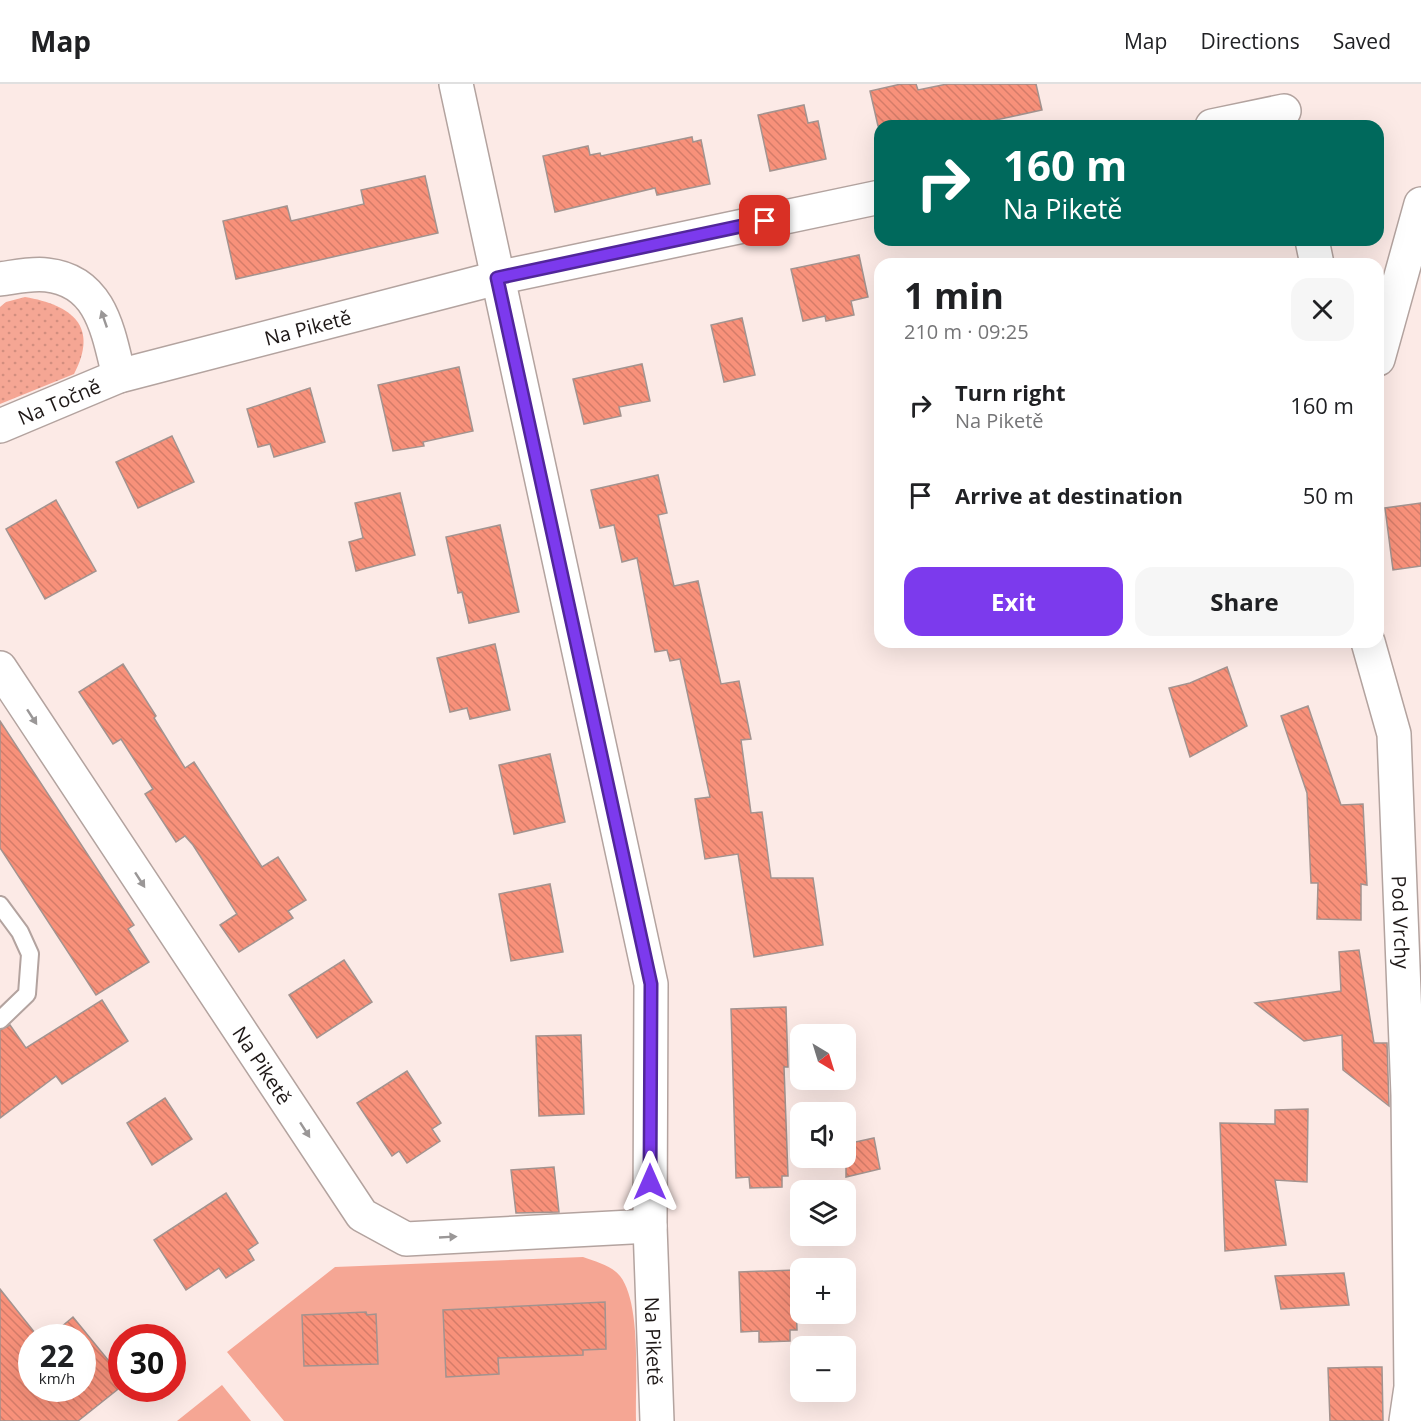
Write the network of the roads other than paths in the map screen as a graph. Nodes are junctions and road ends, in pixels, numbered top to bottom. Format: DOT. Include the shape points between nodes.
graph roads {
  1 [pos="456,84"];
  2 [pos="1283,107"];
  3 [pos="1234,120"];
  4 [pos="874,197"];
  5 [pos="1421,204"];
  6 [pos="497,278"];
  7 [pos="0,279"];
  8 [pos="1384,337"];
  9 [pos="119,376"];
  10 [pos="0,426"];
  11 [pos="1370,648"];
  12 [pos="0,668"];
  13 [pos="0,905"];
  14 [pos="0,1020"];
  15 [pos="650,1226"];
  16 [pos="657,1421"];
  17 [pos="1406,1421"];
  1 -- 6 [label="street, Na Piketě"];
  2 -- 3 [label="street"];
  4 -- 6 [label="street, Na Piketě"];
  5 -- 8 [label="street"];
  6 -- 9 [label="street, Na Piketě"];
  6 -- 15 [label="street, Na Piketě" via="651,984"];
  9 -- 7 [label="street, one-way" via="101,310 73,281 45,274"];
  9 -- 10 [label="street, Na Točně"];
  11 -- 17 [label="street, Pod Vrchy" via="1394,734 1408,1095 1411,1387"];
  12 -- 15 [label="street, Na Piketě, one-way" via="362,1215 406,1239"];
  13 -- 14 [label="lane" via="30,954 27,994"];
  15 -- 16 [label="street, Na Piketě"];
}
